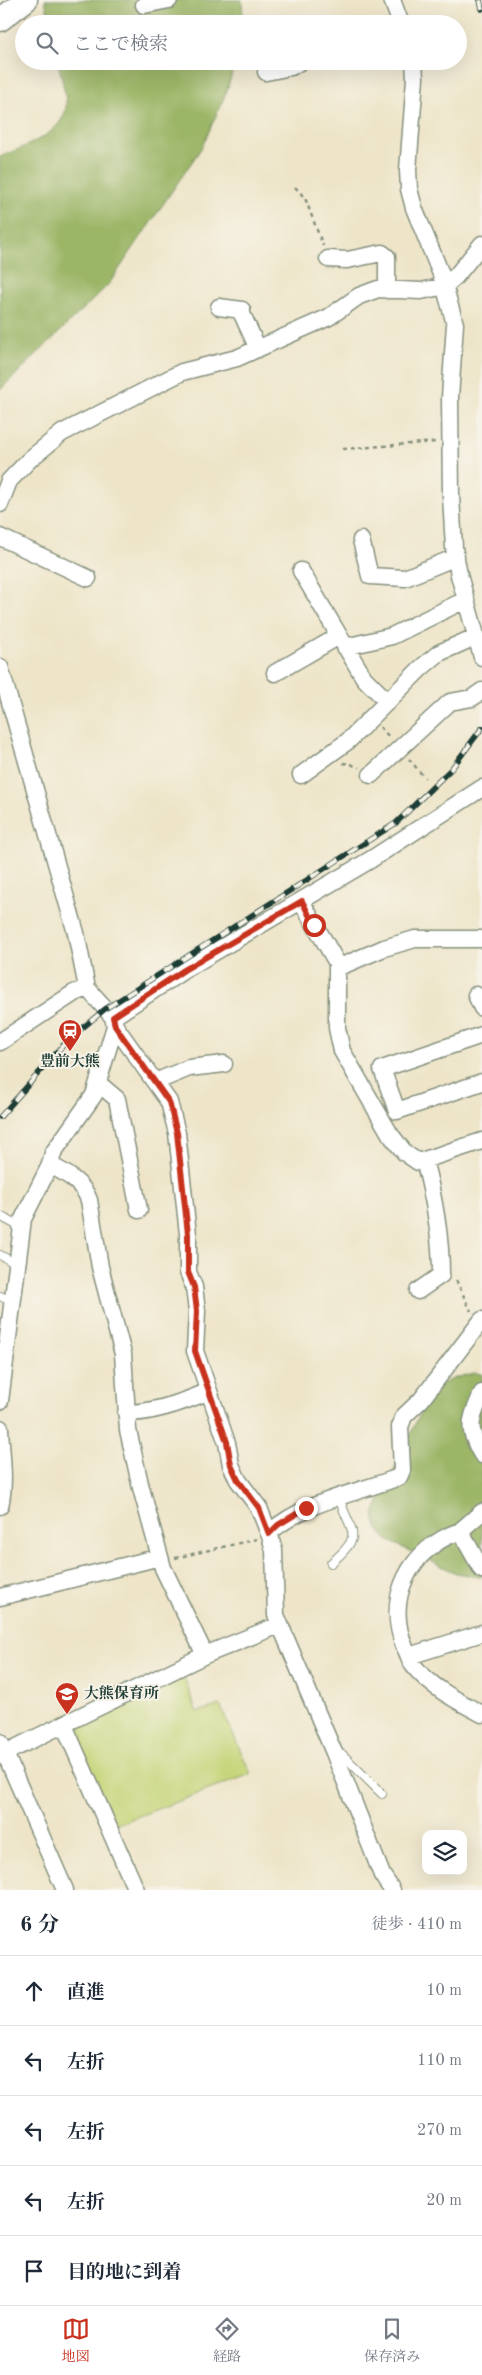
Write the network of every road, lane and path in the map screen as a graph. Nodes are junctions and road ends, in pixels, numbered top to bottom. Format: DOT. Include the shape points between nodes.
graph roads {
  1 [pos="26,0"];
  2 [pos="170,0"];
  3 [pos="392,0"];
  4 [pos="144,4"];
  5 [pos="397,15"];
  6 [pos="0,20"];
  7 [pos="276,70"];
  8 [pos="415,70"];
  9 [pos="266,72"];
  10 [pos="294,187"];
  11 [pos="482,244"];
  12 [pos="328,259"];
  13 [pos="445,286"];
  14 [pos="387,290"];
  15 [pos="219,307"];
  16 [pos="258,349"];
  17 [pos="450,440"];
  18 [pos="343,449"];
  19 [pos="0,504"];
  20 [pos="0,537"];
  21 [pos="361,540"];
  22 [pos="456,557"];
  23 [pos="300,571"];
  24 [pos="88,578"];
  25 [pos="465,600"];
  26 [pos="475,637"];
  27 [pos="342,641"];
  28 [pos="482,657"];
  29 [pos="1,671"];
  30 [pos="275,673"];
  31 [pos="482,691"];
  32 [pos="387,701"];
  33 [pos="370,717"];
  34 [pos="400,748"];
  35 [pos="331,753"];
  36 [pos="300,775"];
  37 [pos="371,775"];
  38 [pos="425,778"];
  39 [pos="482,788"];
  40 [pos="302,901"];
  41 [pos="482,939"];
  42 [pos="337,968"];
  43 [pos="87,988"];
  44 [pos="114,1022"];
  45 [pos="482,1035"];
  46 [pos="0,1042"];
  47 [pos="224,1064"];
  48 [pos="155,1082"];
  49 [pos="482,1082"];
  50 [pos="98,1083"];
  51 [pos="482,1141"];
  52 [pos="424,1160"];
  53 [pos="50,1165"];
  54 [pos="139,1210"];
  55 [pos="0,1216"];
  56 [pos="22,1228"];
  57 [pos="0,1256"];
  58 [pos="18,1265"];
  59 [pos="441,1266"];
  60 [pos="418,1291"];
  61 [pos="6,1299"];
  62 [pos="480,1323"];
  63 [pos="4,1339"];
  64 [pos="1,1379"];
  65 [pos="209,1391"];
  66 [pos="482,1392"];
  67 [pos="0,1401"];
  68 [pos="126,1413"];
  69 [pos="0,1428"];
  70 [pos="0,1436"];
  71 [pos="482,1455"];
  72 [pos="1,1476"];
  73 [pos="339,1497"];
  74 [pos="0,1506"];
  75 [pos="482,1512"];
  76 [pos="460,1531"];
  77 [pos="269,1535"];
  78 [pos="161,1559"];
  79 [pos="331,1563"];
  80 [pos="482,1570"];
  81 [pos="0,1597"];
  82 [pos="279,1625"];
  83 [pos="482,1633"];
  84 [pos="205,1655"];
  85 [pos="409,1656"];
  86 [pos="482,1714"];
  87 [pos="64,1725"];
  88 [pos="2,1747"];
  89 [pos="333,1751"];
  90 [pos="382,1794"];
  91 [pos="66,1890"];
  92 [pos="136,1890"];
  93 [pos="392,1890"];
  1 -- 6 [label="main road"];
  2 -- 4 [label="street"];
  3 -- 5 [label="street"];
  7 -- 9 [label="street"];
  8 -- 13 [label="street" via="409,189"];
  10 -- 12 [label="path" via="305,198"];
  11 -- 13 [label="street"];
  12 -- 14 [label="street" via="347,260 382,252 387,257"];
  13 -- 14 [label="street" via="421,291"];
  13 -- 17 [label="street" via="455,324"];
  14 -- 16 [label="street" via="378,289 358,296 328,317"];
  15 -- 16 [label="street" via="242,310"];
  16 -- 19 [label="street" via="237,358 182,372 62,433 9,481"];
  17 -- 18 [label="path"];
  17 -- 22 [label="street"];
  20 -- 24 [label="street"];
  21 -- 22 [label="street" via="370,576 405,578"];
  22 -- 25 [label="street"];
  23 -- 27 [label="street"];
  25 -- 26 [label="street"];
  25 -- 27 [label="street" via="392,636"];
  26 -- 28 [label="street"];
  26 -- 32 [label="street" via="439,653"];
  27 -- 30 [label="street"];
  27 -- 32 [label="street" via="364,678"];
  29 -- 43 [label="street" via="76,934"];
  31 -- 34 [label="street" via="472,698 450,702"];
  32 -- 33 [label="street"];
  33 -- 34 [label="path"];
  33 -- 35 [label="street" via="348,741"];
  34 -- 37 [label="street"];
  34 -- 38 [label="path"];
  35 -- 36 [label="street"];
  35 -- 37 [label="path" via="340,763 351,764"];
  39 -- 40 [label="street"];
  40 -- 42 [label="street" via="330,947"];
  40 -- 44 [label="street" via="184,970"];
  41 -- 42 [label="street" via="415,939"];
  42 -- 52 [label="street" via="337,1028 342,1052 390,1134 405,1153 418,1162"];
  43 -- 44 [label="street"];
  43 -- 46 [label="street" via="74,993"];
  44 -- 48 [label="street"];
  44 -- 50 [label="street"];
  45 -- 49 [label="street" via="382,1069 397,1111"];
  47 -- 48 [label="street" via="190,1068"];
  48 -- 65 [label="street" via="169,1102 177,1133 188,1234 188,1272 197,1311 195,1351"];
  50 -- 53 [label="street" via="94,1095 54,1153"];
  50 -- 54 [label="street" via="117,1099"];
  51 -- 52 [label="street"];
  52 -- 59 [label="street" via="440,1242"];
  53 -- 56 [label="street"];
  53 -- 68 [label="street" via="80,1185 89,1200 100,1267 123,1354"];
  55 -- 56 [label="lane"];
  56 -- 58 [label="street"];
  57 -- 58 [label="lane"];
  58 -- 61 [label="street"];
  59 -- 60 [label="street" via="441,1275"];
  59 -- 62 [label="path" via="450,1270"];
  61 -- 63 [label="street"];
  62 -- 73 [label="street" via="421,1400 404,1416 400,1426 402,1470 399,1476"];
  63 -- 64 [label="street"];
  64 -- 67 [label="street"];
  65 -- 68 [label="street" via="183,1402"];
  65 -- 77 [label="street" via="227,1442 231,1465 259,1508"];
  66 -- 71 [label="street" via="471,1426 471,1435"];
  68 -- 78 [label="street"];
  69 -- 70 [label="street"];
  70 -- 72 [label="street"];
  72 -- 74 [label="street"];
  73 -- 77 [label="street" via="306,1508 278,1525"];
  73 -- 79 [label="lane" via="354,1539"];
  75 -- 76 [label="street"];
  76 -- 80 [label="street"];
  76 -- 85 [label="street" via="425,1550 412,1564 403,1582 398,1622"];
  77 -- 78 [label="path"];
  77 -- 82 [label="street" via="274,1550"];
  78 -- 81 [label="street"];
  78 -- 84 [label="street"];
  82 -- 84 [label="street"];
  82 -- 89 [label="street"];
  83 -- 85 [label="street"];
  84 -- 87 [label="street"];
  85 -- 86 [label="street" via="412,1664 433,1684"];
  87 -- 88 [label="street"];
  87 -- 92 [label="street"];
  88 -- 91 [label="street"];
  89 -- 90 [label="lane" via="342,1754"];
  89 -- 93 [label="street" via="382,1875"];
}
